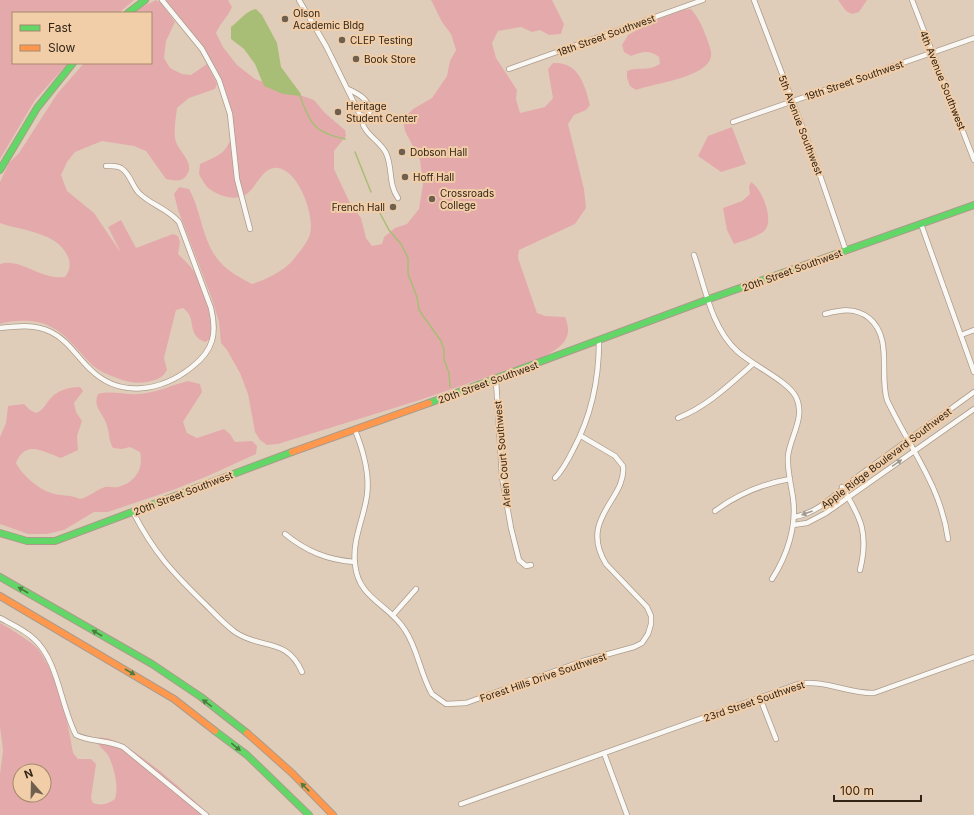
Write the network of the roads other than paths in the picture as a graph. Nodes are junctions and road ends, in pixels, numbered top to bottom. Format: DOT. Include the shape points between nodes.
graph roads {
  1 [pos="145,0"];
  2 [pos="162,0"];
  3 [pos="299,0"];
  4 [pos="703,0"];
  5 [pos="754,0"];
  6 [pos="912,0"];
  7 [pos="129,12"];
  8 [pos="974,38"];
  9 [pos="932,53"];
  10 [pos="72,64"];
  11 [pos="509,69"];
  12 [pos="348,89"];
  13 [pos="792,101"];
  14 [pos="364,116"];
  15 [pos="733,122"];
  16 [pos="974,160"];
  17 [pos="106,166"];
  18 [pos="0,170"];
  19 [pos="398,198"];
  20 [pos="974,205"];
  21 [pos="920,224"];
  22 [pos="250,228"];
  23 [pos="846,251"];
  24 [pos="694,255"];
  25 [pos="709,299"];
  26 [pos="825,314"];
  27 [pos="0,328"];
  28 [pos="974,330"];
  29 [pos="961,335"];
  30 [pos="599,341"];
  31 [pos="753,364"];
  32 [pos="974,372"];
  33 [pos="496,380"];
  34 [pos="974,392"];
  35 [pos="974,409"];
  36 [pos="678,418"];
  37 [pos="355,430"];
  38 [pos="581,436"];
  39 [pos="909,440"];
  40 [pos="915,450"];
  41 [pos="554,478"];
  42 [pos="790,479"];
  43 [pos="842,488"];
  44 [pos="848,497"];
  45 [pos="715,511"];
  46 [pos="132,512"];
  47 [pos="794,517"];
  48 [pos="793,525"];
  49 [pos="0,533"];
  50 [pos="285,534"];
  51 [pos="948,539"];
  52 [pos="354,562"];
  53 [pos="531,566"];
  54 [pos="860,570"];
  55 [pos="0,577"];
  56 [pos="772,579"];
  57 [pos="416,589"];
  58 [pos="0,596"];
  59 [pos="393,616"];
  60 [pos="0,618"];
  61 [pos="974,657"];
  62 [pos="302,672"];
  63 [pos="760,698"];
  64 [pos="776,739"];
  65 [pos="604,753"];
  66 [pos="461,804"];
  67 [pos="206,815"];
  68 [pos="309,815"];
  69 [pos="332,815"];
  70 [pos="627,815"];
  1 -- 7 [label="main road"];
  2 -- 22 [label="street" via="202,49 219,80 230,114 238,179"];
  3 -- 12 [label="street"];
  4 -- 11 [label="street, 18th Street Southwest"];
  5 -- 13 [label="street, 5th Avenue Southwest"];
  6 -- 9 [label="street, 4th Avenue Southwest"];
  8 -- 9 [label="street, 19th Street Southwest"];
  9 -- 13 [label="street, 19th Street Southwest"];
  9 -- 16 [label="street, 4th Avenue Southwest"];
  10 -- 18 [label="main road" via="37,108"];
  12 -- 14 [label="street" via="360,115"];
  12 -- 14 [label="street" via="359,94 369,106 368,115"];
  13 -- 15 [label="street, 19th Street Southwest"];
  13 -- 23 [label="street, 5th Avenue Southwest"];
  14 -- 19 [label="street" via="362,121 365,129 386,153 392,189"];
  17 -- 27 [label="street" via="121,167 138,192 172,214 179,222 211,308 214,337 208,350 198,363 172,381 142,389 127,388 101,378 66,342 50,331 25,326"];
  20 -- 21 [label="main road, 20th Street Southwest"];
  21 -- 23 [label="main road, 20th Street Southwest"];
  21 -- 29 [label="street"];
  23 -- 25 [label="main road, 20th Street Southwest"];
  24 -- 25 [label="street"];
  25 -- 30 [label="main road, 20th Street Southwest"];
  25 -- 31 [label="street" via="715,320 722,332 733,348"];
  26 -- 39 [label="street" via="856,311 869,318 878,328 883,346 885,392 891,409"];
  28 -- 29 [label="street"];
  29 -- 32 [label="street"];
  30 -- 33 [label="main road, 20th Street Southwest"];
  30 -- 38 [label="street" via="594,400"];
  31 -- 36 [label="street" via="712,400"];
  31 -- 42 [label="street" via="788,388 798,401 798,420 788,459"];
  33 -- 37 [label="main road, 20th Street Southwest"];
  33 -- 53 [label="street, Arlen Court Southwest" via="507,510 519,560 526,566"];
  34 -- 39 [label="street, Apple Ridge Boulevard Southwest"];
  35 -- 40 [label="street, Apple Ridge Boulevard Southwest"];
  37 -- 46 [label="main road, 20th Street Southwest"];
  37 -- 52 [label="street, Forest Hills Drive Southwest" via="364,458 368,488"];
  38 -- 41 [label="street"];
  38 -- 59 [label="street, Forest Hills Drive Southwest" via="615,456 623,466 622,479 601,520 598,540 606,564 649,611 648,634 642,642 634,647 583,661 484,698 452,705 441,702 432,694 409,636"];
  39 -- 40 [label="street"];
  39 -- 43 [label="street, Apple Ridge Boulevard Southwest"];
  44 -- 40 [label="street, Apple Ridge Boulevard Southwest, one-way"];
  40 -- 51 [label="street" via="938,496"];
  42 -- 45 [label="street" via="752,489 731,499"];
  42 -- 47 [label="street"];
  43 -- 44 [label="street"];
  43 -- 47 [label="street, Apple Ridge Boulevard Southwest, one-way" via="813,511"];
  44 -- 48 [label="street, Apple Ridge Boulevard Southwest" via="816,520"];
  44 -- 54 [label="street" via="858,513 864,530 865,546"];
  46 -- 49 [label="main road, 20th Street Southwest" via="55,541 27,542"];
  46 -- 62 [label="street" via="162,561 227,626 241,636 287,651 295,658"];
  47 -- 48 [label="street"];
  48 -- 56 [label="street" via="785,557"];
  50 -- 52 [label="street" via="317,555"];
  52 -- 59 [label="street, Forest Hills Drive Southwest" via="358,577 367,593"];
  69 -- 55 [label="main road, one-way" via="260,745 180,683"];
  57 -- 59 [label="street"];
  58 -- 68 [label="main road, one-way" via="174,699 247,755"];
  60 -- 67 [label="street" via="29,635 42,647 76,735 123,747"];
  61 -- 63 [label="street, 23rd Street Southwest" via="874,693 861,693 815,682 798,684"];
  63 -- 64 [label="street"];
  63 -- 65 [label="street, 23rd Street Southwest"];
  65 -- 66 [label="street, 23rd Street Southwest"];
  65 -- 70 [label="street"];
}
